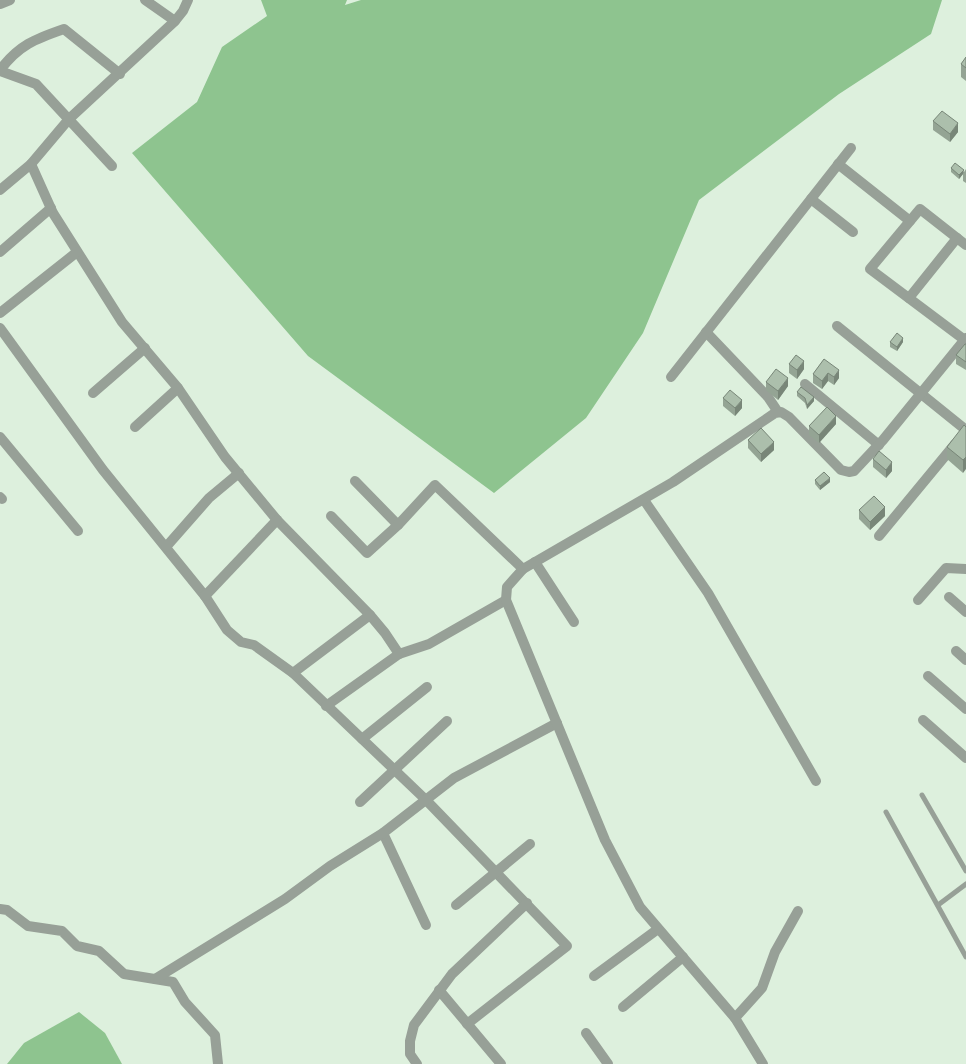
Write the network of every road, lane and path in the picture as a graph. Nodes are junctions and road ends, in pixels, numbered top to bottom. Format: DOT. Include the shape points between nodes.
graph roads {
  1 [pos="10,0"];
  2 [pos="145,0"];
  3 [pos="188,0"];
  4 [pos="0,4"];
  5 [pos="175,21"];
  6 [pos="0,70"];
  7 [pos="120,74"];
  8 [pos="70,119"];
  9 [pos="851,148"];
  10 [pos="32,164"];
  11 [pos="838,164"];
  12 [pos="112,166"];
  13 [pos="0,190"];
  14 [pos="811,199"];
  15 [pos="51,208"];
  16 [pos="910,221"];
  17 [pos="853,232"];
  18 [pos="957,238"];
  19 [pos="966,245"];
  20 [pos="0,252"];
  21 [pos="77,252"];
  22 [pos="909,298"];
  23 [pos="0,313"];
  24 [pos="837,326"];
  25 [pos="0,328"];
  26 [pos="706,332"];
  27 [pos="966,340"];
  28 [pos="145,348"];
  29 [pos="671,377"];
  30 [pos="805,384"];
  31 [pos="178,388"];
  32 [pos="93,393"];
  33 [pos="922,394"];
  34 [pos="778,412"];
  35 [pos="135,427"];
  36 [pos="966,430"];
  37 [pos="0,437"];
  38 [pos="879,445"];
  39 [pos="239,473"];
  40 [pos="355,481"];
  41 [pos="644,500"];
  42 [pos="331,516"];
  43 [pos="277,520"];
  44 [pos="398,525"];
  45 [pos="78,531"];
  46 [pos="879,536"];
  47 [pos="166,546"];
  48 [pos="535,562"];
  49 [pos="523,569"];
  50 [pos="966,569"];
  51 [pos="205,596"];
  52 [pos="948,597"];
  53 [pos="506,600"];
  54 [pos="918,600"];
  55 [pos="966,612"];
  56 [pos="370,615"];
  57 [pos="574,622"];
  58 [pos="956,652"];
  59 [pos="399,654"];
  60 [pos="966,660"];
  61 [pos="293,673"];
  62 [pos="928,676"];
  63 [pos="427,687"];
  64 [pos="326,706"];
  65 [pos="966,709"];
  66 [pos="923,720"];
  67 [pos="448,721"];
  68 [pos="557,723"];
  69 [pos="362,738"];
  70 [pos="966,758"];
  71 [pos="394,769"];
  72 [pos="816,781"];
  73 [pos="922,795"];
  74 [pos="426,800"];
  75 [pos="360,802"];
  76 [pos="886,812"];
  77 [pos="383,833"];
  78 [pos="530,844"];
  79 [pos="966,871"];
  80 [pos="496,873"];
  81 [pos="966,884"];
  82 [pos="527,904"];
  83 [pos="456,905"];
  84 [pos="938,905"];
  85 [pos="0,908"];
  86 [pos="798,911"];
  87 [pos="426,925"];
  88 [pos="658,929"];
  89 [pos="965,953"];
  90 [pos="683,957"];
  91 [pos="594,976"];
  92 [pos="155,979"];
  93 [pos="439,990"];
  94 [pos="623,1007"];
  95 [pos="734,1018"];
  96 [pos="467,1024"];
  97 [pos="586,1033"];
  98 [pos="218,1064"];
  99 [pos="417,1064"];
  100 [pos="501,1064"];
  101 [pos="608,1064"];
  102 [pos="763,1064"];
  1 -- 4 [label="street"];
  2 -- 5 [label="street"];
  3 -- 5 [label="street"];
  5 -- 7 [label="street"];
  6 -- 7 [label="street" via="30,41 64,29"];
  6 -- 8 [label="street" via="36,84"];
  7 -- 8 [label="street"];
  8 -- 10 [label="street"];
  8 -- 12 [label="street"];
  9 -- 11 [label="street"];
  10 -- 13 [label="street"];
  10 -- 15 [label="street"];
  11 -- 14 [label="street"];
  11 -- 16 [label="street"];
  14 -- 17 [label="street"];
  14 -- 26 [label="street"];
  15 -- 20 [label="street"];
  15 -- 21 [label="street"];
  16 -- 18 [label="street" via="920,209"];
  16 -- 22 [label="street" via="870,269"];
  18 -- 19 [label="street"];
  18 -- 22 [label="street"];
  21 -- 23 [label="street"];
  21 -- 28 [label="street" via="122,322"];
  22 -- 27 [label="street"];
  24 -- 33 [label="street"];
  25 -- 47 [label="street" via="103,470"];
  26 -- 29 [label="street"];
  26 -- 34 [label="street" via="768,397"];
  27 -- 33 [label="street"];
  28 -- 31 [label="street"];
  28 -- 32 [label="street"];
  30 -- 38 [label="street"];
  31 -- 35 [label="street"];
  31 -- 39 [label="street"];
  33 -- 36 [label="street"];
  33 -- 38 [label="street"];
  34 -- 38 [label="street" via="788,417 845,472 860,466"];
  34 -- 41 [label="street"];
  36 -- 46 [label="street"];
  37 -- 45 [label="street"];
  39 -- 43 [label="street"];
  39 -- 47 [label="street" via="209,498"];
  40 -- 44 [label="street"];
  41 -- 48 [label="street"];
  41 -- 72 [label="street" via="712,600"];
  42 -- 44 [label="street" via="367,553"];
  43 -- 51 [label="street"];
  43 -- 56 [label="street"];
  44 -- 49 [label="street" via="435,485"];
  47 -- 51 [label="street"];
  48 -- 49 [label="street"];
  48 -- 57 [label="street"];
  49 -- 53 [label="street" via="507,587"];
  50 -- 54 [label="street" via="946,568"];
  51 -- 61 [label="street" via="227,630"];
  52 -- 55 [label="street"];
  53 -- 59 [label="street" via="429,644"];
  53 -- 68 [label="street"];
  56 -- 59 [label="street"];
  56 -- 61 [label="street"];
  58 -- 60 [label="street"];
  59 -- 64 [label="street"];
  61 -- 64 [label="street"];
  62 -- 65 [label="street"];
  63 -- 69 [label="street"];
  64 -- 69 [label="street"];
  66 -- 70 [label="street"];
  67 -- 71 [label="street"];
  68 -- 74 [label="street" via="454,778"];
  68 -- 88 [label="street" via="605,840 640,907"];
  69 -- 71 [label="street"];
  71 -- 74 [label="street"];
  71 -- 75 [label="street"];
  73 -- 79 [label="lane"];
  74 -- 77 [label="street"];
  74 -- 80 [label="street"];
  76 -- 84 [label="lane"];
  77 -- 87 [label="street"];
  77 -- 92 [label="street"];
  78 -- 80 [label="street"];
  80 -- 82 [label="street"];
  80 -- 83 [label="street"];
  81 -- 84 [label="lane"];
  82 -- 93 [label="street"];
  82 -- 96 [label="street" via="567,946"];
  84 -- 89 [label="lane"];
  85 -- 92 [label="street" via="28,926 62,930 77,946 99,951 124,974"];
  86 -- 95 [label="street" via="775,952 762,988"];
  88 -- 90 [label="street"];
  88 -- 91 [label="street"];
  90 -- 94 [label="street"];
  90 -- 95 [label="street"];
  92 -- 98 [label="street" via="173,982 185,1002 215,1035"];
  93 -- 96 [label="street"];
  93 -- 99 [label="street" via="414,1025 410,1054"];
  95 -- 102 [label="street"];
  96 -- 100 [label="street"];
  97 -- 101 [label="street"];
}
